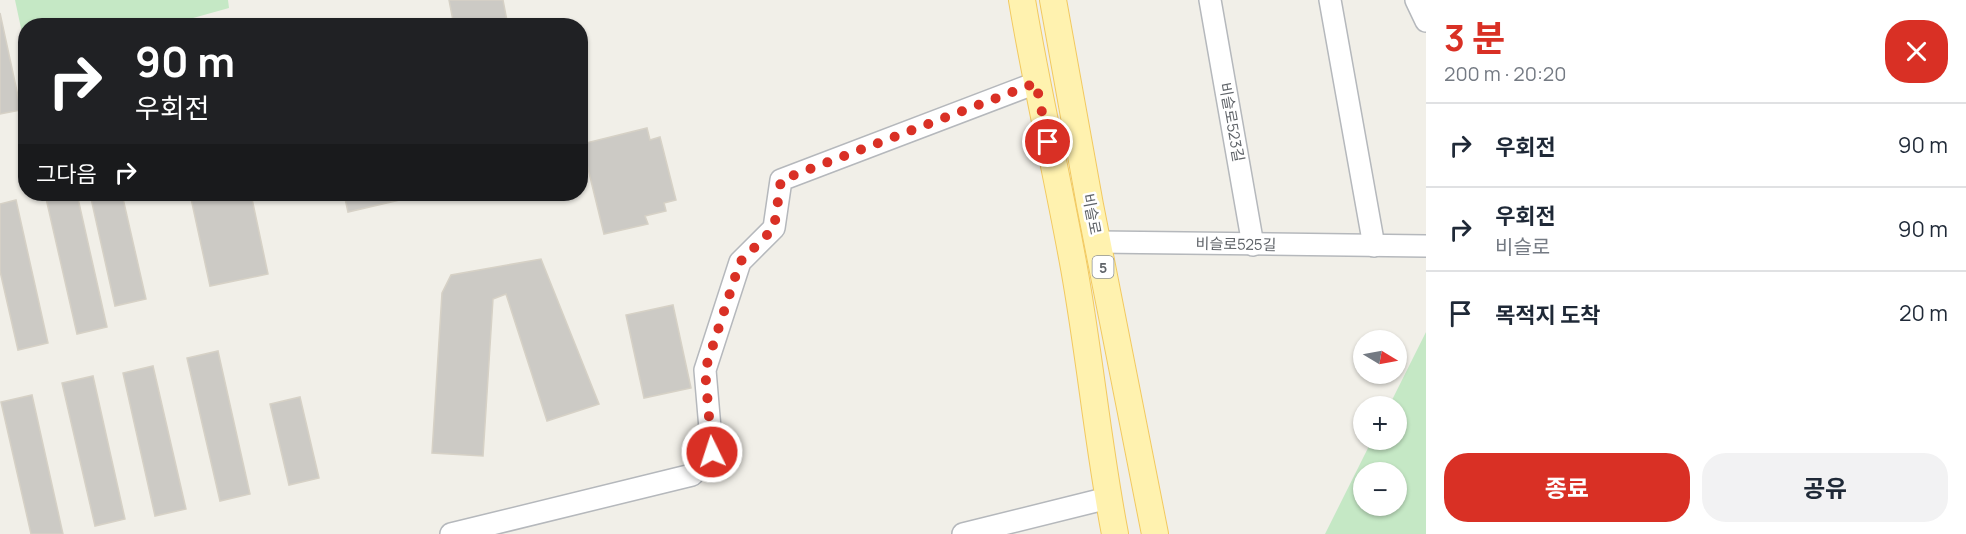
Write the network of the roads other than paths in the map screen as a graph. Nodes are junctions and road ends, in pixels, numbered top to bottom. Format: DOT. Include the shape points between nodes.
graph roads {
  1 [pos="1022,0"];
  2 [pos="1053,0"];
  3 [pos="1210,0"];
  4 [pos="1330,0"];
  5 [pos="1416,0"];
  6 [pos="1426,21"];
  7 [pos="1038,91"];
  8 [pos="1082,159"];
  9 [pos="1098,242"];
  10 [pos="1253,244"];
  11 [pos="1374,246"];
  12 [pos="1426,246"];
  13 [pos="1108,498"];
  14 [pos="452,534"];
  15 [pos="963,534"];
  16 [pos="1115,534"];
  17 [pos="1155,534"];
  1 -- 7 [label="main road, 비슬로 / 5"];
  2 -- 8 [label="main road, 비슬로 / 5"];
  3 -- 10 [label="street, 비슬로523길"];
  4 -- 11 [label="street"];
  5 -- 6 [label="street"];
  7 -- 8 [label="main road" via="1059,102 1068,143"];
  7 -- 13 [label="main road, 비슬로 / 5" via="1074,269"];
  7 -- 14 [label="street" via="781,180 774,228 740,262 705,370 712,452 692,475"];
  8 -- 9 [label="main road, 비슬로 / 5"];
  9 -- 10 [label="street, 비슬로525길"];
  9 -- 17 [label="main road, 비슬로 / 5"];
  10 -- 11 [label="street, 비슬로525길"];
  11 -- 12 [label="street, 비슬로525길"];
  13 -- 15 [label="street"];
  13 -- 16 [label="main road, 비슬로 / 5"];
}
